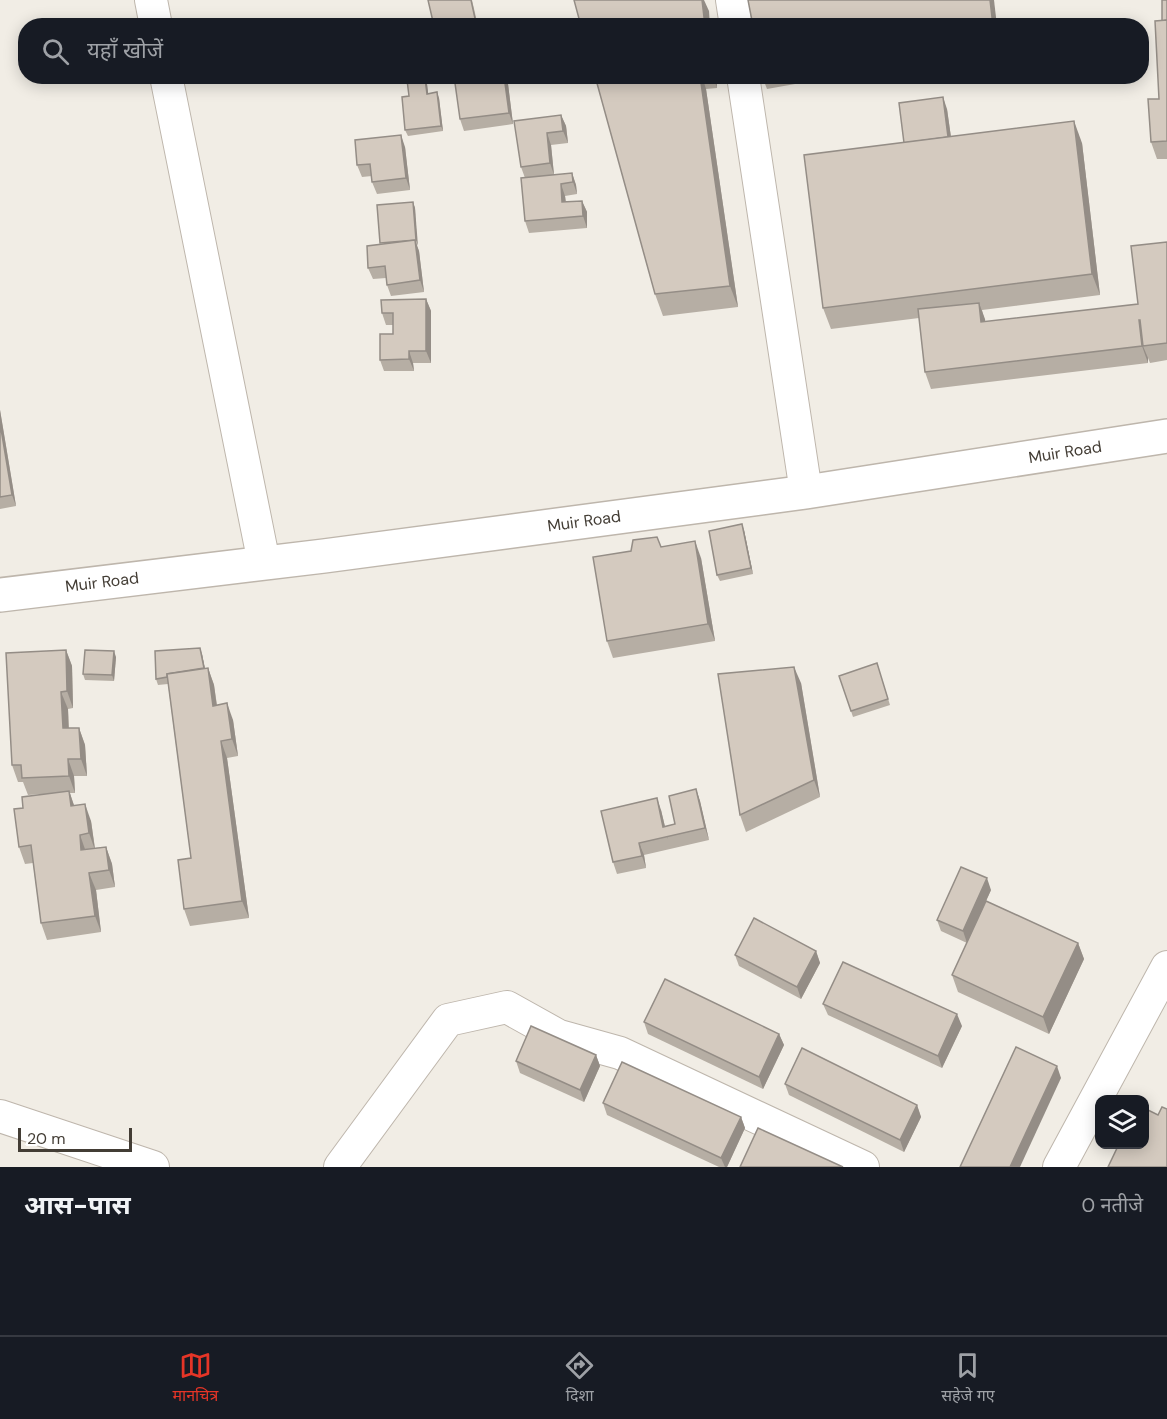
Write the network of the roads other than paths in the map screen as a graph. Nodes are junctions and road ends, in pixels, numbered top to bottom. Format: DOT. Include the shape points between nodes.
graph roads {
  1 [pos="151,0"];
  2 [pos="732,0"];
  3 [pos="154,18"];
  4 [pos="735,18"];
  5 [pos="168,84"];
  6 [pos="744,84"];
  7 [pos="1167,436"];
  8 [pos="806,492"];
  9 [pos="264,563"];
  10 [pos="0,595"];
  11 [pos="1167,967"];
  12 [pos="0,1116"];
  13 [pos="153,1167"];
  14 [pos="340,1167"];
  15 [pos="863,1167"];
  16 [pos="1059,1167"];
  1 -- 3 [label="street"];
  2 -- 4 [label="street"];
  5 -- 9 [label="street"];
  6 -- 8 [label="street"];
  7 -- 8 [label="street, Muir Road"];
  8 -- 9 [label="street, Muir Road"];
  9 -- 10 [label="street, Muir Road"];
  11 -- 16 [label="street"];
  12 -- 13 [label="street"];
  14 -- 15 [label="street" via="448,1020 507,1007 559,1036 620,1053"];
}
